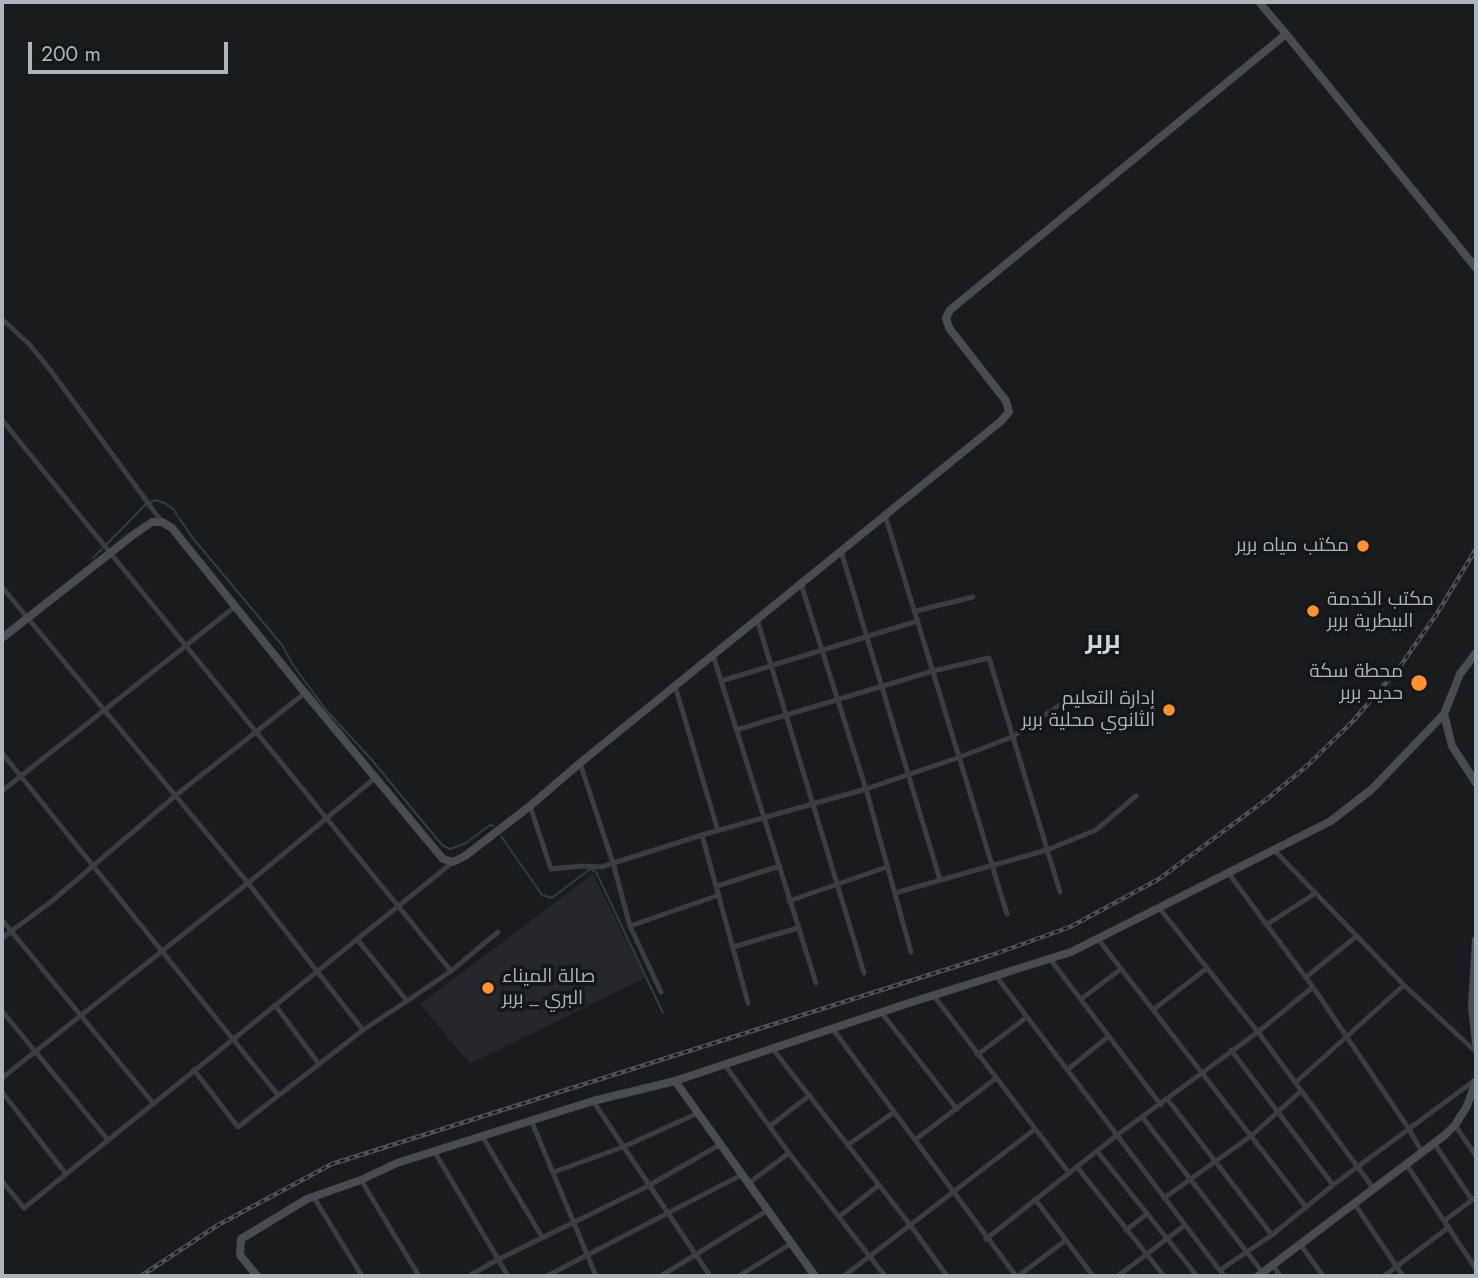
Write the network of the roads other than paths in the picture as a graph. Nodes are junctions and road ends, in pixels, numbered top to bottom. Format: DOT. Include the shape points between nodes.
graph roads {
  1 [pos="1259,2"];
  2 [pos="1286,34"];
  3 [pos="1476,268"];
  4 [pos="2,319"];
  5 [pos="2,420"];
  6 [pos="885,515"];
  7 [pos="162,522"];
  8 [pos="841,551"];
  9 [pos="108,553"];
  10 [pos="801,583"];
  11 [pos="2,587"];
  12 [pos="973,597"];
  13 [pos="236,607"];
  14 [pos="916,611"];
  15 [pos="27,618"];
  16 [pos="757,619"];
  17 [pos="918,621"];
  18 [pos="866,637"];
  19 [pos="2,638"];
  20 [pos="186,646"];
  21 [pos="822,650"];
  22 [pos="1476,653"];
  23 [pos="713,655"];
  24 [pos="773,667"];
  25 [pos="933,671"];
  26 [pos="721,681"];
  27 [pos="675,685"];
  28 [pos="882,688"];
  29 [pos="304,693"];
  30 [pos="1069,699"];
  31 [pos="839,701"];
  32 [pos="103,709"];
  33 [pos="1444,714"];
  34 [pos="787,716"];
  35 [pos="736,730"];
  36 [pos="257,732"];
  37 [pos="1012,737"];
  38 [pos="2,753"];
  39 [pos="960,757"];
  40 [pos="580,762"];
  41 [pos="909,774"];
  42 [pos="20,776"];
  43 [pos="375,778"];
  44 [pos="1476,783"];
  45 [pos="866,789"];
  46 [pos="2,791"];
  47 [pos="175,796"];
  48 [pos="1136,796"];
  49 [pos="812,804"];
  50 [pos="530,806"];
  51 [pos="327,817"];
  52 [pos="765,817"];
  53 [pos="718,831"];
  54 [pos="702,835"];
  55 [pos="1047,850"];
  56 [pos="1275,851"];
  57 [pos="453,862"];
  58 [pos="612,863"];
  59 [pos="993,864"];
  60 [pos="94,866"];
  61 [pos="780,866"];
  62 [pos="887,867"];
  63 [pos="1229,874"];
  64 [pos="940,880"];
  65 [pos="248,883"];
  66 [pos="836,883"];
  67 [pos="717,886"];
  68 [pos="1060,892"];
  69 [pos="895,893"];
  70 [pos="1316,893"];
  71 [pos="719,895"];
  72 [pos="789,901"];
  73 [pos="399,905"];
  74 [pos="1160,908"];
  75 [pos="1007,914"];
  76 [pos="2,920"];
  77 [pos="1266,925"];
  78 [pos="630,926"];
  79 [pos="798,928"];
  80 [pos="11,931"];
  81 [pos="498,932"];
  82 [pos="1357,936"];
  83 [pos="2,938"];
  84 [pos="356,939"];
  85 [pos="1098,939"];
  86 [pos="1476,940"];
  87 [pos="733,947"];
  88 [pos="163,951"];
  89 [pos="911,952"];
  90 [pos="1050,959"];
  91 [pos="1208,968"];
  92 [pos="1121,969"];
  93 [pos="317,971"];
  94 [pos="451,971"];
  95 [pos="864,973"];
  96 [pos="996,975"];
  97 [pos="1306,977"];
  98 [pos="816,983"];
  99 [pos="1404,985"];
  100 [pos="1313,987"];
  101 [pos="662,992"];
  102 [pos="934,996"];
  103 [pos="1081,999"];
  104 [pos="407,1001"];
  105 [pos="748,1003"];
  106 [pos="275,1005"];
  107 [pos="2,1010"];
  108 [pos="1153,1010"];
  109 [pos="881,1012"];
  110 [pos="1475,1012"];
  111 [pos="81,1016"];
  112 [pos="1027,1017"];
  113 [pos="832,1028"];
  114 [pos="363,1030"];
  115 [pos="1258,1032"];
  116 [pos="1109,1036"];
  117 [pos="1347,1037"];
  118 [pos="234,1038"];
  119 [pos="1476,1044"];
  120 [pos="772,1047"];
  121 [pos="36,1051"];
  122 [pos="1231,1051"];
  123 [pos="1476,1052"];
  124 [pos="977,1055"];
  125 [pos="319,1064"];
  126 [pos="724,1064"];
  127 [pos="194,1070"];
  128 [pos="1067,1070"];
  129 [pos="1202,1071"];
  130 [pos="2,1078"];
  131 [pos="995,1079"];
  132 [pos="1476,1079"];
  133 [pos="675,1080"];
  134 [pos="1296,1083"];
  135 [pos="1301,1091"];
  136 [pos="2,1092"];
  137 [pos="278,1095"];
  138 [pos="810,1095"];
  139 [pos="1168,1100"];
  140 [pos="593,1101"];
  141 [pos="153,1103"];
  142 [pos="1161,1105"];
  143 [pos="957,1109"];
  144 [pos="1277,1111"];
  145 [pos="894,1112"];
  146 [pos="698,1113"];
  147 [pos="1143,1118"];
  148 [pos="531,1120"];
  149 [pos="1455,1125"];
  150 [pos="770,1126"];
  151 [pos="1409,1128"];
  152 [pos="1035,1129"];
  153 [pos="1117,1135"];
  154 [pos="482,1136"];
  155 [pos="1251,1136"];
  156 [pos="108,1140"];
  157 [pos="915,1140"];
  158 [pos="1434,1143"];
  159 [pos="721,1144"];
  160 [pos="848,1145"];
  161 [pos="623,1147"];
  162 [pos="434,1151"];
  163 [pos="1097,1151"];
  164 [pos="1422,1152"];
  165 [pos="789,1153"];
  166 [pos="1476,1156"];
  167 [pos="1218,1162"];
  168 [pos="1406,1164"];
  169 [pos="1077,1167"];
  170 [pos="1357,1167"];
  171 [pos="554,1172"];
  172 [pos="1069,1173"];
  173 [pos="66,1174"];
  174 [pos="743,1174"];
  175 [pos="362,1180"];
  176 [pos="1191,1180"];
  177 [pos="2,1181"];
  178 [pos="749,1183"];
  179 [pos="879,1185"];
  180 [pos="1333,1185"];
  181 [pos="648,1186"];
  182 [pos="1374,1189"];
  183 [pos="954,1192"];
  184 [pos="313,1196"];
  185 [pos="1164,1198"];
  186 [pos="1035,1199"];
  187 [pos="1474,1199"];
  188 [pos="1354,1203"];
  189 [pos="1306,1207"];
  190 [pos="768,1210"];
  191 [pos="667,1213"];
  192 [pos="1147,1214"];
  193 [pos="839,1216"];
  194 [pos="575,1221"];
  195 [pos="1446,1224"];
  196 [pos="1185,1225"];
  197 [pos="911,1226"];
  198 [pos="1126,1230"];
  199 [pos="1272,1235"];
  200 [pos="542,1237"];
  201 [pos="986,1238"];
  202 [pos="1167,1239"];
  203 [pos="1066,1240"];
  204 [pos="792,1243"];
  205 [pos="1300,1244"];
  206 [pos="1246,1251"];
  207 [pos="1146,1254"];
  208 [pos="588,1255"];
  209 [pos="697,1255"];
  210 [pos="871,1256"];
  211 [pos="497,1259"];
  212 [pos="1273,1265"];
  213 [pos="1396,1267"];
  214 [pos="1476,1269"];
  215 [pos="1220,1270"];
  216 [pos="1260,1275"];
  217 [pos="257,1276"];
  218 [pos="362,1276"];
  219 [pos="419,1276"];
  220 [pos="469,1276"];
  221 [pos="508,1276"];
  222 [pos="547,1276"];
  223 [pos="596,1276"];
  224 [pos="661,1276"];
  225 [pos="710,1276"];
  226 [pos="738,1276"];
  227 [pos="815,1276"];
  228 [pos="844,1276"];
  229 [pos="886,1276"];
  230 [pos="947,1276"];
  231 [pos="1017,1276"];
  232 [pos="1093,1276"];
  233 [pos="1118,1276"];
  234 [pos="1164,1276"];
  235 [pos="1197,1276"];
  236 [pos="1224,1276"];
  237 [pos="1280,1276"];
  238 [pos="1323,1276"];
  239 [pos="1384,1276"];
  240 [pos="1403,1276"];
  1 -- 2 [label="street"];
  2 -- 3 [label="street"];
  2 -- 6 [label="street" via="950,310 946,318 949,328 1006,401 1009,412"];
  4 -- 7 [label="street" via="51,371"];
  5 -- 9 [label="street"];
  6 -- 8 [label="street"];
  6 -- 14 [label="street"];
  7 -- 9 [label="street" via="152,522"];
  7 -- 13 [label="street" via="172,528"];
  8 -- 10 [label="street"];
  8 -- 18 [label="street"];
  9 -- 15 [label="street"];
  9 -- 20 [label="street"];
  10 -- 16 [label="street"];
  10 -- 21 [label="street"];
  11 -- 15 [label="street"];
  12 -- 14 [label="street"];
  13 -- 20 [label="street"];
  13 -- 29 [label="street"];
  14 -- 17 [label="street"];
  15 -- 19 [label="street"];
  15 -- 32 [label="street"];
  16 -- 23 [label="street"];
  16 -- 24 [label="street"];
  17 -- 18 [label="street"];
  17 -- 25 [label="street"];
  18 -- 21 [label="street"];
  18 -- 28 [label="street"];
  20 -- 32 [label="street"];
  20 -- 36 [label="street"];
  21 -- 24 [label="street"];
  21 -- 31 [label="street"];
  22 -- 33 [label="street" via="1460,674"];
  23 -- 26 [label="street"];
  23 -- 27 [label="street"];
  24 -- 26 [label="street"];
  24 -- 34 [label="street"];
  25 -- 28 [label="street"];
  25 -- 37 [label="street" via="989,658"];
  25 -- 39 [label="street"];
  26 -- 35 [label="street"];
  27 -- 40 [label="street"];
  27 -- 53 [label="street"];
  28 -- 31 [label="street"];
  28 -- 41 [label="street"];
  29 -- 36 [label="street"];
  29 -- 43 [label="street"];
  30 -- 37 [label="street"];
  31 -- 34 [label="street"];
  31 -- 45 [label="street"];
  32 -- 42 [label="street"];
  32 -- 47 [label="street"];
  33 -- 44 [label="street" via="1452,746"];
  33 -- 56 [label="street" via="1372,789 1331,821"];
  34 -- 35 [label="street"];
  34 -- 49 [label="street"];
  35 -- 52 [label="street"];
  36 -- 47 [label="street"];
  36 -- 51 [label="street"];
  37 -- 39 [label="street"];
  37 -- 55 [label="street"];
  38 -- 42 [label="street"];
  39 -- 41 [label="street"];
  39 -- 59 [label="street"];
  40 -- 50 [label="street"];
  40 -- 58 [label="street"];
  41 -- 45 [label="street"];
  41 -- 64 [label="street"];
  42 -- 46 [label="street"];
  42 -- 60 [label="street"];
  43 -- 51 [label="street"];
  43 -- 57 [label="street" via="443,859"];
  45 -- 49 [label="street"];
  45 -- 62 [label="street"];
  47 -- 60 [label="street"];
  47 -- 65 [label="street"];
  48 -- 55 [label="street" via="1096,830"];
  49 -- 52 [label="street"];
  49 -- 66 [label="street"];
  50 -- 57 [label="street"];
  50 -- 58 [label="street" via="551,869"];
  51 -- 65 [label="street"];
  51 -- 73 [label="street"];
  52 -- 53 [label="street"];
  52 -- 61 [label="street"];
  53 -- 54 [label="street"];
  54 -- 58 [label="street"];
  54 -- 67 [label="street"];
  55 -- 59 [label="street"];
  55 -- 68 [label="street"];
  56 -- 63 [label="street"];
  56 -- 70 [label="street"];
  57 -- 73 [label="street"];
  58 -- 78 [label="street"];
  59 -- 64 [label="street"];
  59 -- 75 [label="street"];
  60 -- 80 [label="street"];
  60 -- 88 [label="street"];
  61 -- 67 [label="street"];
  61 -- 72 [label="street"];
  62 -- 66 [label="street"];
  62 -- 69 [label="street"];
  63 -- 74 [label="street"];
  63 -- 77 [label="street"];
  64 -- 69 [label="street"];
  65 -- 88 [label="street"];
  65 -- 93 [label="street"];
  66 -- 72 [label="street"];
  66 -- 95 [label="street"];
  67 -- 71 [label="street"];
  69 -- 89 [label="street"];
  70 -- 77 [label="street"];
  70 -- 82 [label="street"];
  71 -- 78 [label="street"];
  71 -- 87 [label="street"];
  72 -- 79 [label="street"];
  73 -- 84 [label="street"];
  73 -- 94 [label="street"];
  74 -- 85 [label="street"];
  74 -- 91 [label="street"];
  76 -- 80 [label="street"];
  77 -- 97 [label="street"];
  78 -- 101 [label="street"];
  79 -- 87 [label="street"];
  79 -- 98 [label="street"];
  80 -- 83 [label="street"];
  80 -- 111 [label="street"];
  81 -- 94 [label="street"];
  82 -- 97 [label="street"];
  82 -- 99 [label="street"];
  84 -- 93 [label="street"];
  84 -- 104 [label="street"];
  85 -- 90 [label="street"];
  85 -- 92 [label="street"];
  86 -- 110 [label="street"];
  87 -- 105 [label="street"];
  88 -- 111 [label="street"];
  88 -- 118 [label="street"];
  90 -- 96 [label="street"];
  90 -- 103 [label="street"];
  91 -- 108 [label="street"];
  91 -- 115 [label="street"];
  92 -- 103 [label="street"];
  92 -- 108 [label="street"];
  93 -- 106 [label="street"];
  93 -- 114 [label="street"];
  94 -- 104 [label="street"];
  96 -- 102 [label="street"];
  96 -- 112 [label="street"];
  97 -- 100 [label="street"];
  99 -- 117 [label="street"];
  99 -- 123 [label="street"];
  100 -- 115 [label="street"];
  100 -- 117 [label="street"];
  102 -- 109 [label="street"];
  102 -- 124 [label="street"];
  103 -- 116 [label="street"];
  104 -- 114 [label="street"];
  106 -- 118 [label="street"];
  106 -- 125 [label="street"];
  107 -- 121 [label="street"];
  108 -- 129 [label="street"];
  109 -- 113 [label="street"];
  109 -- 143 [label="street"];
  110 -- 119 [label="street"];
  111 -- 121 [label="street"];
  111 -- 141 [label="street"];
  112 -- 124 [label="street"];
  112 -- 128 [label="street"];
  113 -- 120 [label="street"];
  113 -- 145 [label="street"];
  114 -- 125 [label="street"];
  115 -- 122 [label="street"];
  115 -- 134 [label="street"];
  116 -- 128 [label="street"];
  116 -- 142 [label="street"];
  117 -- 134 [label="street"];
  117 -- 151 [label="street"];
  118 -- 127 [label="street"];
  118 -- 137 [label="street"];
  120 -- 126 [label="street"];
  120 -- 138 [label="street"];
  121 -- 130 [label="street"];
  121 -- 156 [label="street"];
  122 -- 129 [label="street"];
  122 -- 144 [label="street"];
  124 -- 131 [label="street"];
  125 -- 137 [label="street"];
  126 -- 133 [label="street"];
  126 -- 150 [label="street"];
  127 -- 137 [label="street" via="238,1127"];
  127 -- 141 [label="street"];
  128 -- 153 [label="street"];
  129 -- 139 [label="street"];
  129 -- 155 [label="street"];
  131 -- 143 [label="street"];
  131 -- 152 [label="street"];
  132 -- 149 [label="street"];
  132 -- 151 [label="street"];
  133 -- 140 [label="street"];
  133 -- 146 [label="street"];
  134 -- 135 [label="street"];
  135 -- 144 [label="street"];
  135 -- 170 [label="street"];
  136 -- 173 [label="street"];
  138 -- 150 [label="street"];
  138 -- 160 [label="street"];
  139 -- 142 [label="street"];
  139 -- 167 [label="street"];
  140 -- 148 [label="street"];
  140 -- 161 [label="street"];
  141 -- 156 [label="street"];
  142 -- 147 [label="street"];
  143 -- 157 [label="street"];
  144 -- 155 [label="street"];
  144 -- 180 [label="street"];
  145 -- 157 [label="street"];
  145 -- 160 [label="street"];
  146 -- 159 [label="street"];
  146 -- 161 [label="street"];
  147 -- 153 [label="street"];
  147 -- 176 [label="street"];
  148 -- 154 [label="street"];
  148 -- 171 [label="street"];
  149 -- 158 [label="street"];
  149 -- 166 [label="street"];
  150 -- 165 [label="street"];
  151 -- 164 [label="street"];
  151 -- 170 [label="street"];
  152 -- 172 [label="street"];
  152 -- 183 [label="street"];
  153 -- 163 [label="street"];
  153 -- 185 [label="street"];
  154 -- 162 [label="street"];
  154 -- 200 [label="street"];
  155 -- 167 [label="street"];
  155 -- 189 [label="street"];
  156 -- 173 [label="street"];
  157 -- 183 [label="street"];
  158 -- 164 [label="street"];
  158 -- 187 [label="street"];
  159 -- 174 [label="street"];
  159 -- 181 [label="street"];
  160 -- 179 [label="street"];
  161 -- 171 [label="street"];
  161 -- 181 [label="street"];
  162 -- 175 [label="street"];
  162 -- 211 [label="street"];
  163 -- 169 [label="street"];
  163 -- 192 [label="street"];
  164 -- 168 [label="street"];
  165 -- 178 [label="street"];
  165 -- 193 [label="street"];
  167 -- 176 [label="street"];
  167 -- 199 [label="street"];
  168 -- 182 [label="street"];
  168 -- 195 [label="street"];
  169 -- 172 [label="street"];
  169 -- 198 [label="street"];
  170 -- 180 [label="street"];
  170 -- 182 [label="street"];
  171 -- 194 [label="street"];
  172 -- 186 [label="street"];
  173 -- 177 [label="street" via="24,1208"];
  174 -- 178 [label="street"];
  174 -- 191 [label="street"];
  175 -- 184 [label="street"];
  175 -- 219 [label="street"];
  176 -- 185 [label="street"];
  176 -- 206 [label="street"];
  178 -- 190 [label="street"];
  179 -- 193 [label="street"];
  179 -- 197 [label="street"];
  180 -- 189 [label="street"];
  181 -- 191 [label="street"];
  181 -- 194 [label="street"];
  182 -- 188 [label="street"];
  183 -- 197 [label="street"];
  183 -- 201 [label="street"];
  184 -- 217 [label="street" via="241,1239 240,1255"];
  184 -- 218 [label="street"];
  185 -- 196 [label="street"];
  186 -- 201 [label="street"];
  186 -- 203 [label="street"];
  187 -- 195 [label="street"];
  188 -- 205 [label="street"];
  188 -- 213 [label="street"];
  189 -- 199 [label="street"];
  190 -- 204 [label="street"];
  190 -- 209 [label="street"];
  191 -- 208 [label="street"];
  191 -- 209 [label="street"];
  192 -- 198 [label="street"];
  192 -- 202 [label="street"];
  193 -- 210 [label="street"];
  194 -- 200 [label="street"];
  194 -- 208 [label="street"];
  195 -- 213 [label="street"];
  195 -- 214 [label="street"];
  196 -- 202 [label="street"];
  196 -- 215 [label="street"];
  197 -- 210 [label="street"];
  197 -- 230 [label="street"];
  198 -- 207 [label="street"];
  199 -- 206 [label="street"];
  200 -- 211 [label="street"];
  201 -- 231 [label="street"];
  202 -- 207 [label="street"];
  202 -- 235 [label="street"];
  203 -- 231 [label="street"];
  203 -- 232 [label="street"];
  204 -- 226 [label="street"];
  204 -- 227 [label="street"];
  205 -- 212 [label="street"];
  205 -- 238 [label="street"];
  206 -- 215 [label="street"];
  206 -- 216 [label="street"];
  207 -- 233 [label="street"];
  207 -- 234 [label="street"];
  208 -- 222 [label="street"];
  208 -- 223 [label="street"];
  209 -- 224 [label="street"];
  209 -- 225 [label="street"];
  210 -- 228 [label="street"];
  210 -- 229 [label="street"];
  211 -- 220 [label="street"];
  211 -- 221 [label="street"];
  212 -- 216 [label="street"];
  212 -- 237 [label="street"];
  213 -- 239 [label="street"];
  213 -- 240 [label="street"];
  215 -- 236 [label="street"];
}
